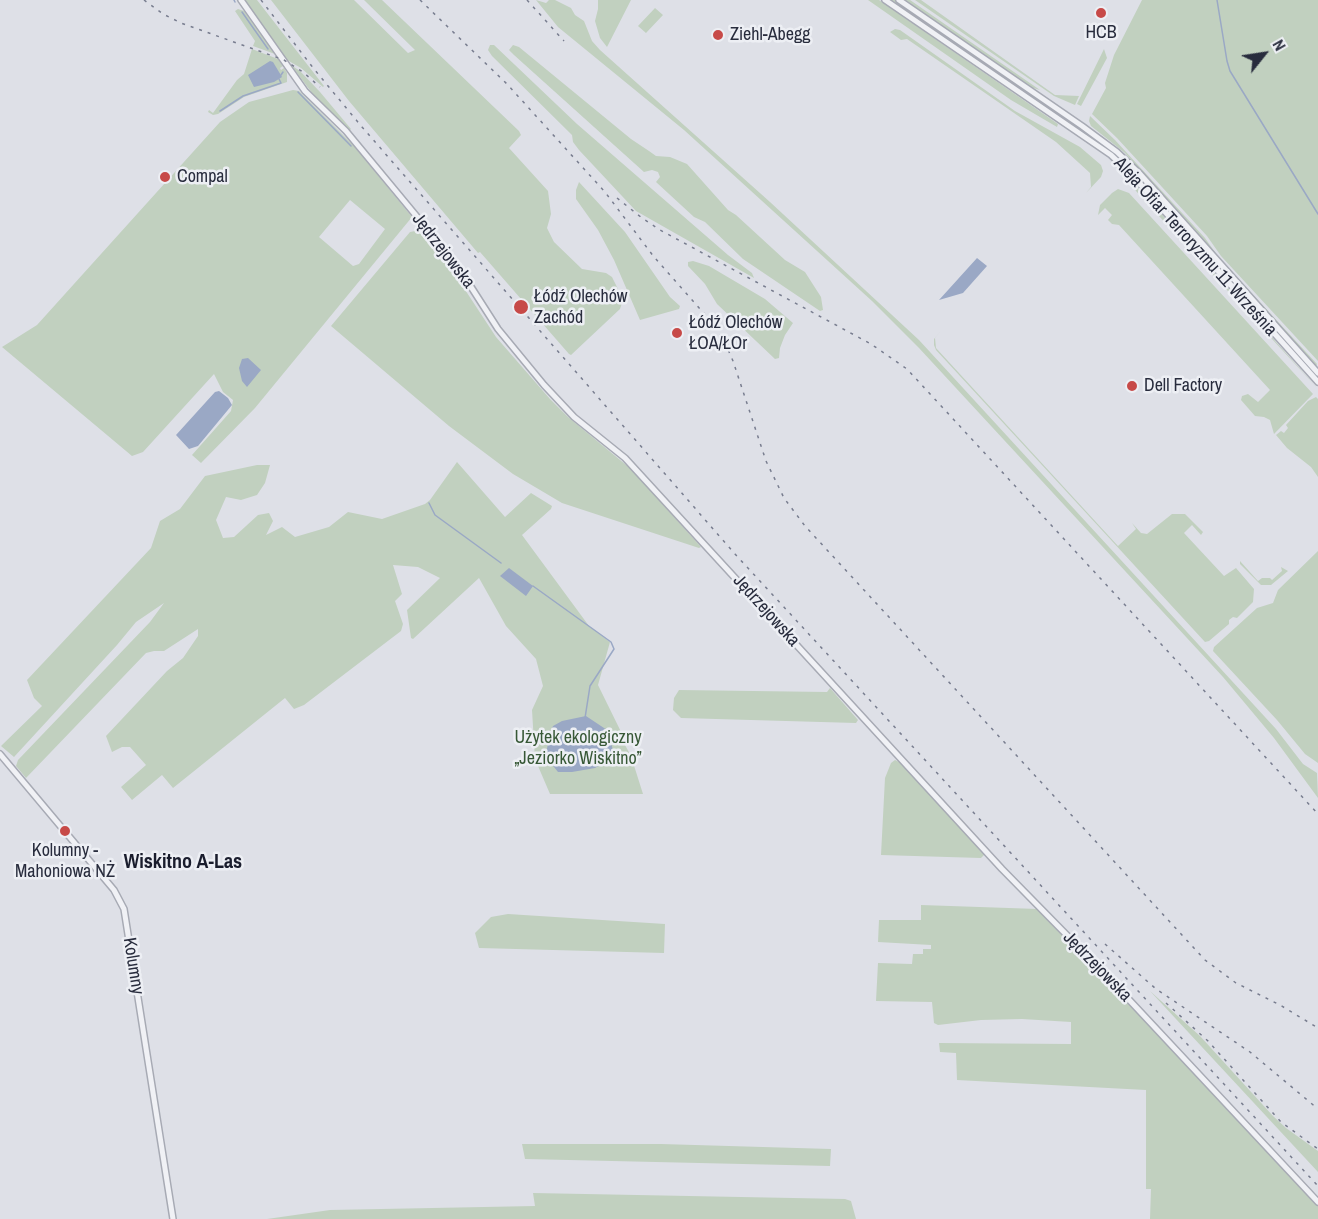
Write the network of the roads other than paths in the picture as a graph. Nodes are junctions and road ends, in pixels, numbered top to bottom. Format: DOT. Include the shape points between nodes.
graph roads {
  1 [pos="241,0"];
  2 [pos="885,0"];
  3 [pos="899,0"];
  4 [pos="1318,373"];
  5 [pos="1318,382"];
  6 [pos="0,754"];
  7 [pos="1318,1202"];
  8 [pos="173,1219"];
  1 -- 7 [label="street, Jędrzejowska" via="305,91 346,131 457,265 498,329 565,409 625,458 1002,869"];
  2 -- 5 [label="street, Aleja Ofiar Terroryzmu 11 Września" via="1111,155"];
  3 -- 4 [label="street, Aleja Ofiar Terroryzmu 11 Września" via="1117,152"];
  6 -- 8 [label="street, Kolumny" via="114,890 123,909"];
}
